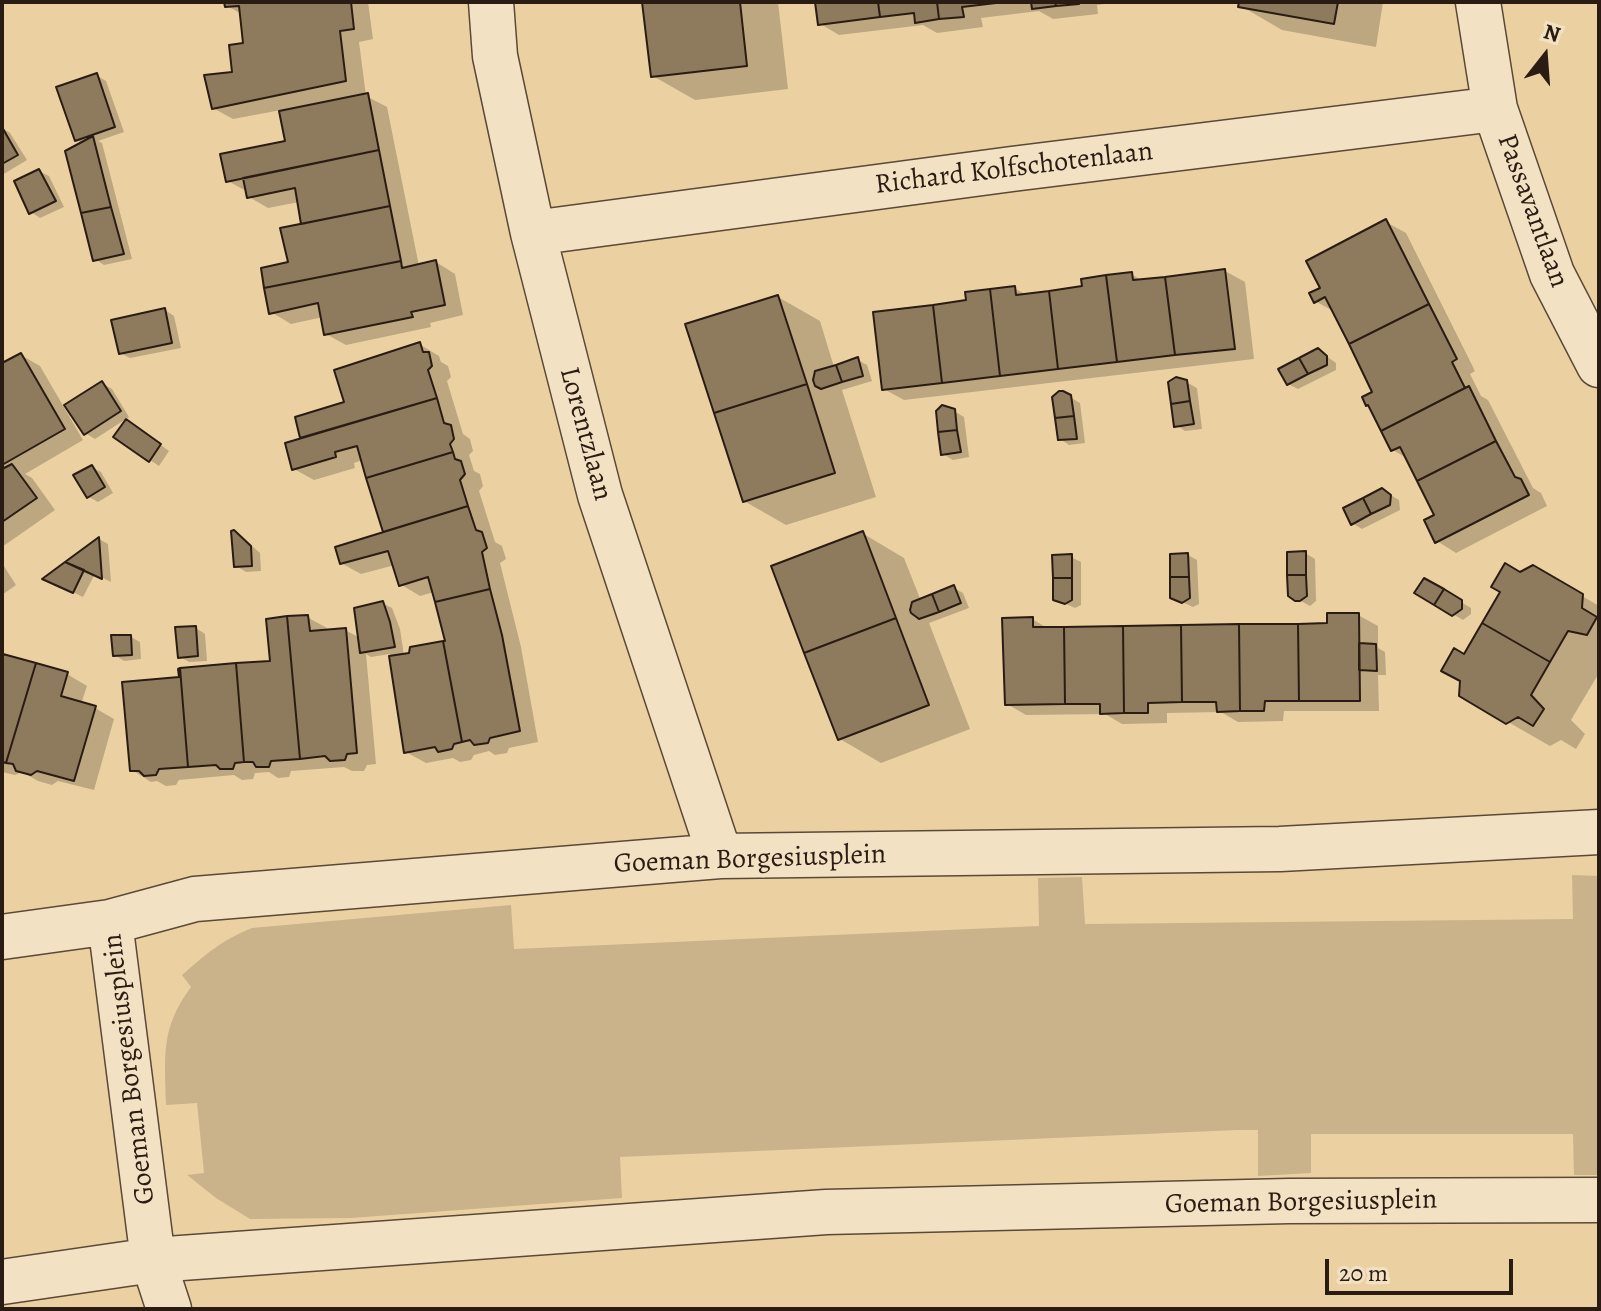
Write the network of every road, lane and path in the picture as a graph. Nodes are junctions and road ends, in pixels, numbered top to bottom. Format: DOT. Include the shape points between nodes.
graph roads {
  1 [pos="491,2"];
  2 [pos="1478,2"];
  3 [pos="1495,109"];
  4 [pos="533,233"];
  5 [pos="1599,365"];
  6 [pos="1599,832"];
  7 [pos="720,856"];
  8 [pos="110,922"];
  9 [pos="2,937"];
  10 [pos="1599,1200"];
  11 [pos="153,1260"];
  12 [pos="2,1282"];
  13 [pos="169,1309"];
  1 -- 4 [label="street, Lorentzlaan" via="495,56"];
  2 -- 3 [label="street, Passavantlaan"];
  3 -- 4 [label="street, Richard Kolfschotenlaan"];
  3 -- 5 [label="street, Passavantlaan" via="1552,274"];
  4 -- 7 [label="street, Lorentzlaan" via="600,495"];
  6 -- 7 [label="street, Goeman Borgesiusplein" via="1280,849"];
  7 -- 8 [label="street, Goeman Borgesiusplein" via="195,899"];
  8 -- 9 [label="street"];
  8 -- 11 [label="street, Goeman Borgesiusplein"];
  10 -- 11 [label="street, Goeman Borgesiusplein" via="826,1212"];
  11 -- 12 [label="street"];
  11 -- 13 [label="street"];
}
